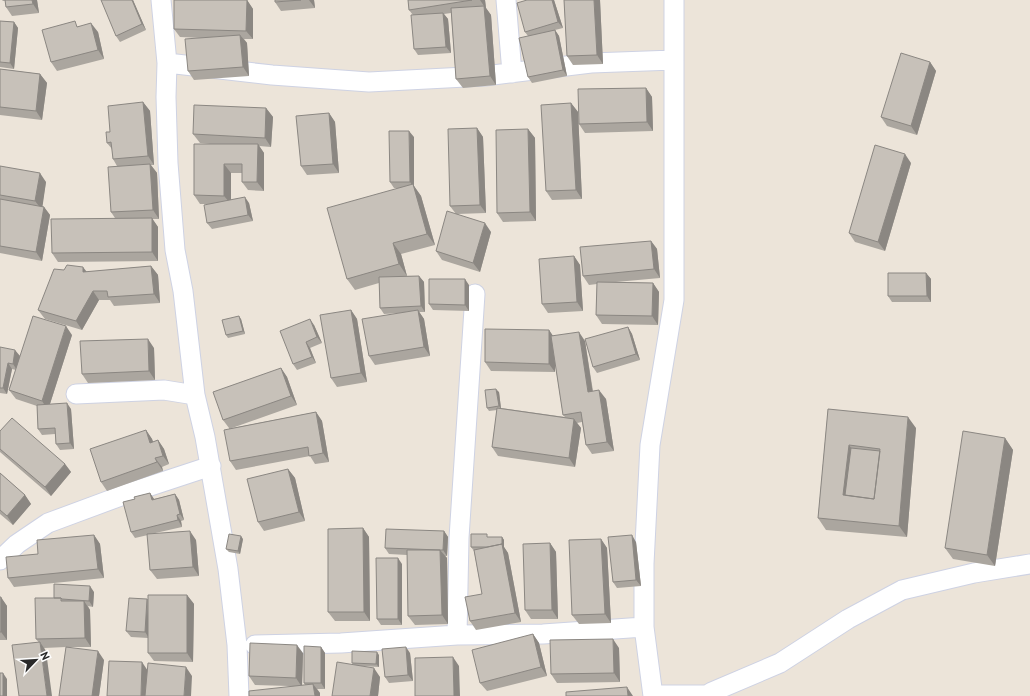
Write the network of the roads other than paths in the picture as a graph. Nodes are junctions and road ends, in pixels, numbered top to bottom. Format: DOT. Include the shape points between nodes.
graph roads {
  1 [pos="161,0"];
  2 [pos="506,0"];
  3 [pos="674,0"];
  4 [pos="674,60"];
  5 [pos="168,64"];
  6 [pos="512,73"];
  7 [pos="475,294"];
  8 [pos="76,394"];
  9 [pos="195,394"];
  10 [pos="211,466"];
  11 [pos="0,560"];
  12 [pos="1030,564"];
  13 [pos="644,627"];
  14 [pos="457,635"];
  15 [pos="237,645"];
  16 [pos="238,696"];
  17 [pos="653,696"];
  1 -- 5 [label="street"];
  2 -- 6 [label="street"];
  3 -- 4 [label="street"];
  4 -- 6 [label="street" via="591,63"];
  4 -- 13 [label="street" via="674,300 650,445 644,564"];
  5 -- 6 [label="street" via="369,82"];
  5 -- 9 [label="street" via="166,97 175,250 183,291"];
  7 -- 14 [label="street" via="460,522"];
  8 -- 9 [label="street" via="164,390"];
  9 -- 10 [label="street"];
  10 -- 11 [label="street" via="48,523 17,544"];
  10 -- 15 [label="street" via="228,569"];
  12 -- 17 [label="street" via="974,573 902,590 848,619 780,663 707,695"];
  13 -- 14 [label="street" via="543,634"];
  13 -- 17 [label="street"];
  14 -- 15 [label="street"];
  15 -- 16 [label="street"];
}
